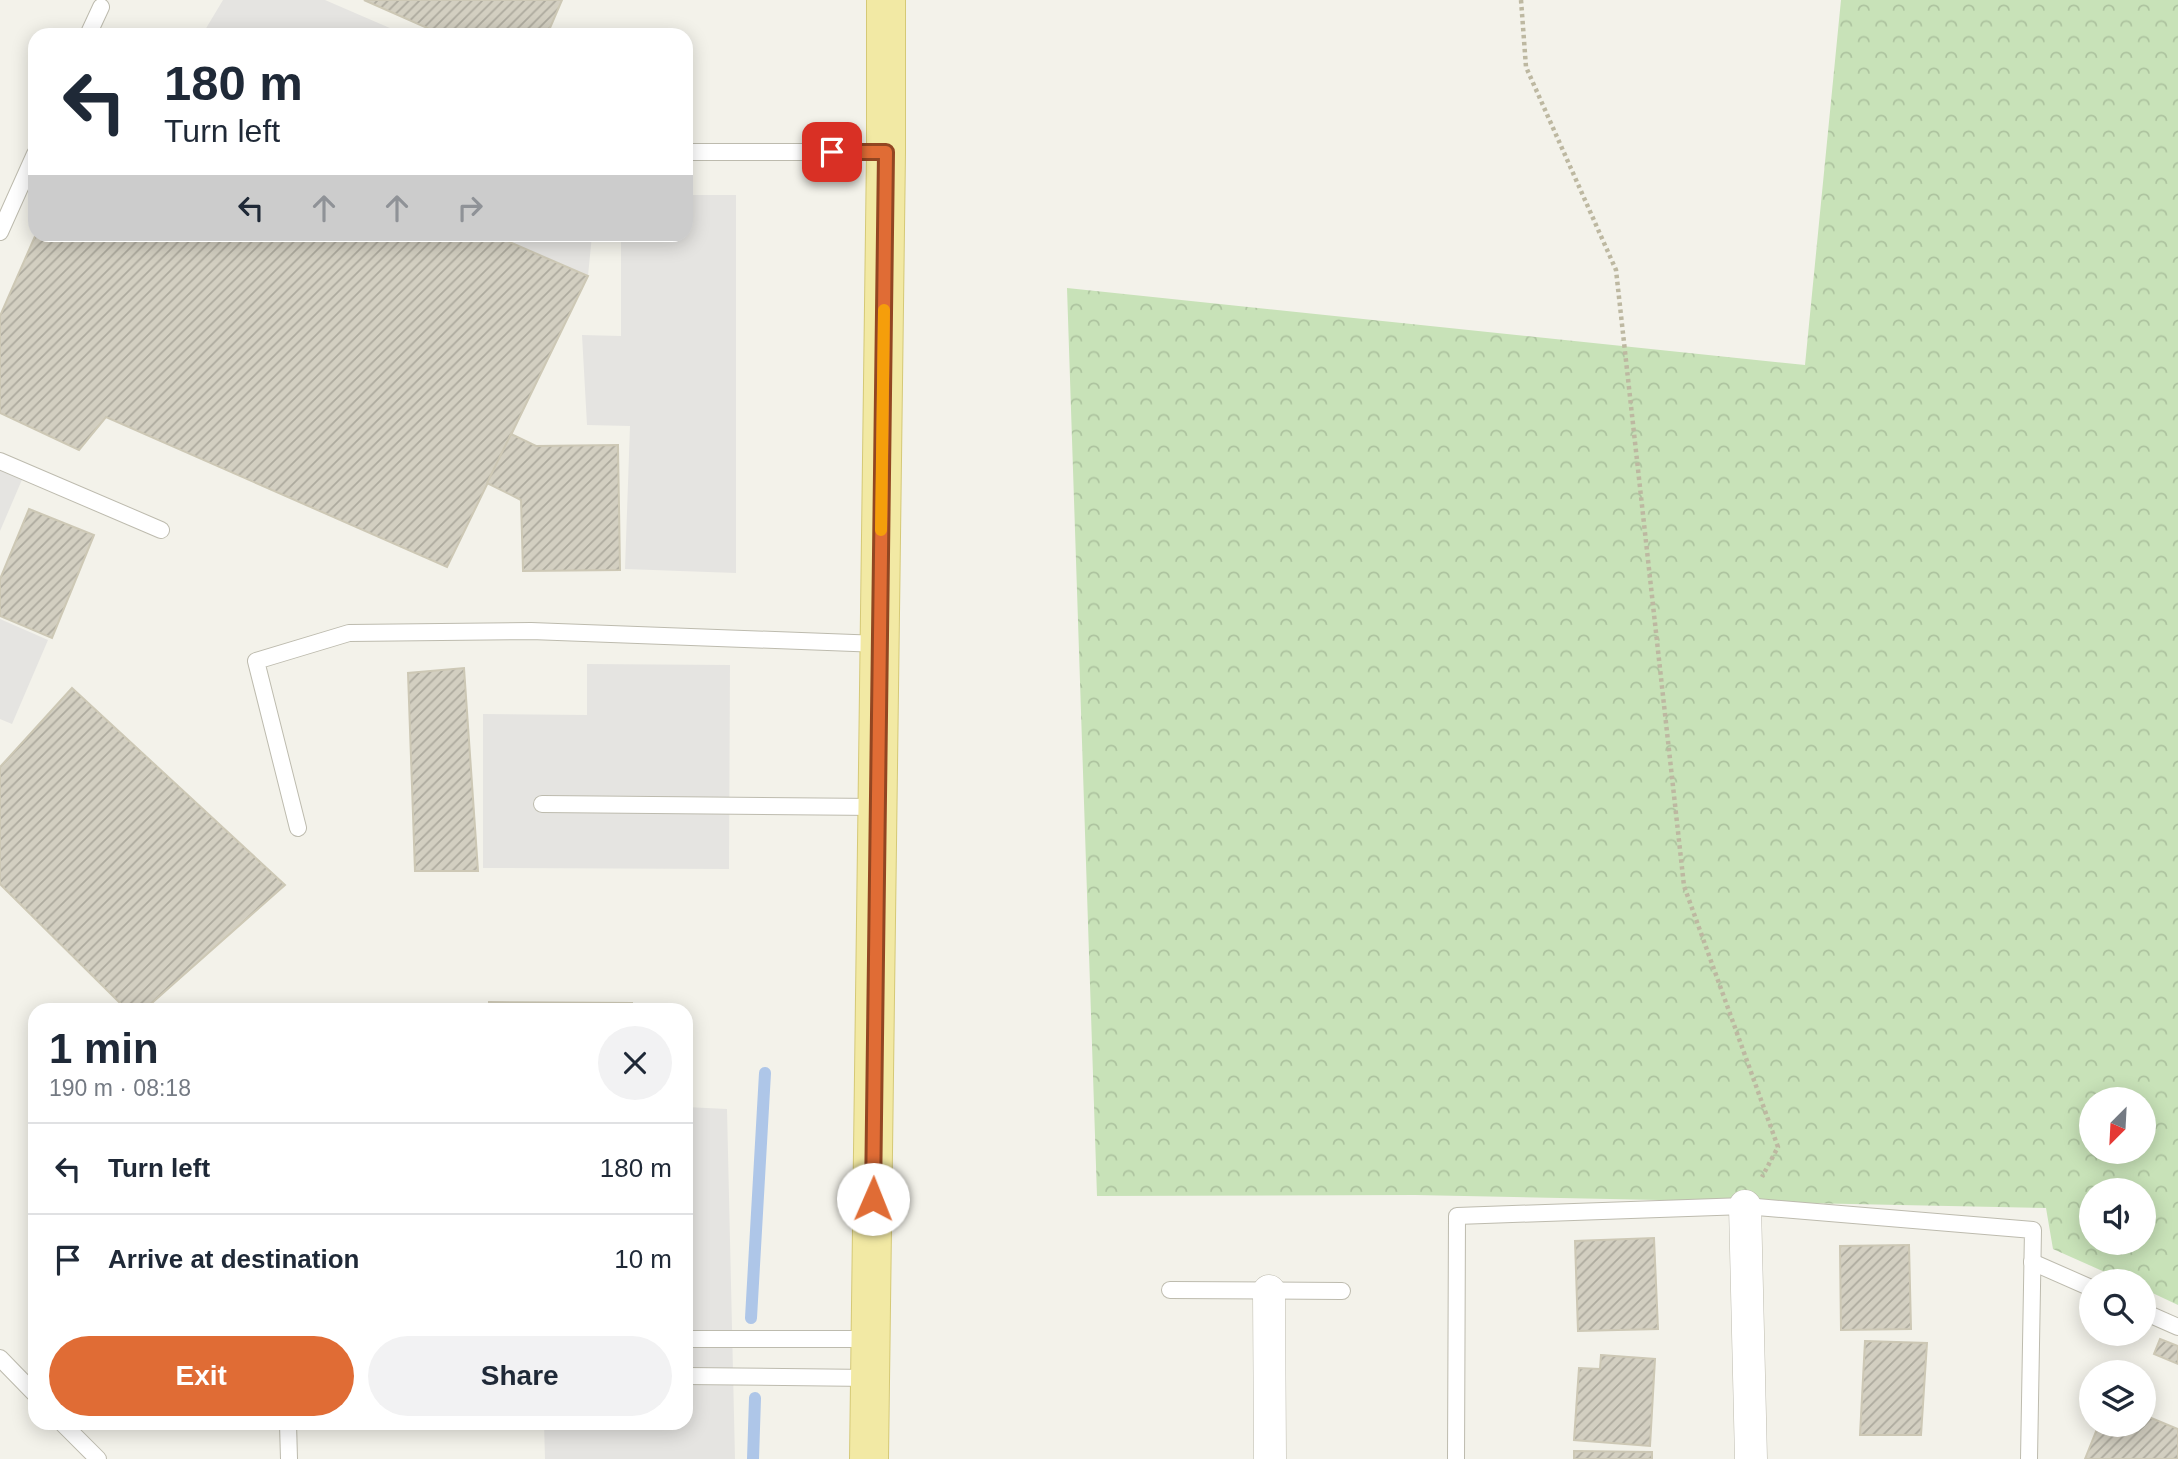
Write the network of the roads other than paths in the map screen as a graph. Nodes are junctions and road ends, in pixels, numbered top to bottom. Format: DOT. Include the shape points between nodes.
graph roads {
  1 [pos="886,0"];
  2 [pos="101,7"];
  3 [pos="91,28"];
  4 [pos="693,152"];
  5 [pos="886,152"];
  6 [pos="28,170"];
  7 [pos="0,232"];
  8 [pos="0,461"];
  9 [pos="161,530"];
  10 [pos="880,644"];
  11 [pos="542,804"];
  12 [pos="877,807"];
  13 [pos="298,828"];
  14 [pos="1745,1206"];
  15 [pos="2032,1262"];
  16 [pos="2079,1283"];
  17 [pos="1170,1290"];
  18 [pos="1269,1291"];
  19 [pos="1342,1291"];
  20 [pos="2156,1317"];
  21 [pos="2178,1327"];
  22 [pos="693,1339"];
  23 [pos="871,1339"];
  24 [pos="0,1358"];
  25 [pos="693,1376"];
  26 [pos="870,1378"];
  27 [pos="28,1387"];
  28 [pos="69,1430"];
  29 [pos="288,1430"];
  30 [pos="97,1459"];
  31 [pos="289,1459"];
  32 [pos="869,1459"];
  33 [pos="1270,1459"];
  34 [pos="1456,1459"];
  35 [pos="1751,1459"];
  36 [pos="2029,1459"];
  1 -- 5 [label="main road"];
  2 -- 3 [label="lane"];
  4 -- 5 [label="lane"];
  5 -- 10 [label="main road"];
  6 -- 7 [label="lane"];
  8 -- 9 [label="lane"];
  10 -- 12 [label="main road"];
  10 -- 13 [label="lane" via="531,631 349,633 256,661"];
  11 -- 12 [label="lane"];
  12 -- 23 [label="main road"];
  14 -- 15 [label="lane" via="2032,1230"];
  14 -- 34 [label="lane" via="1457,1216"];
  14 -- 35 [label="street"];
  15 -- 16 [label="lane"];
  15 -- 36 [label="lane"];
  17 -- 18 [label="lane"];
  18 -- 19 [label="lane"];
  18 -- 33 [label="street"];
  20 -- 21 [label="lane"];
  22 -- 23 [label="lane"];
  23 -- 26 [label="main road"];
  24 -- 27 [label="lane"];
  25 -- 26 [label="lane"];
  26 -- 32 [label="main road"];
  28 -- 30 [label="lane"];
  29 -- 31 [label="lane"];
}
